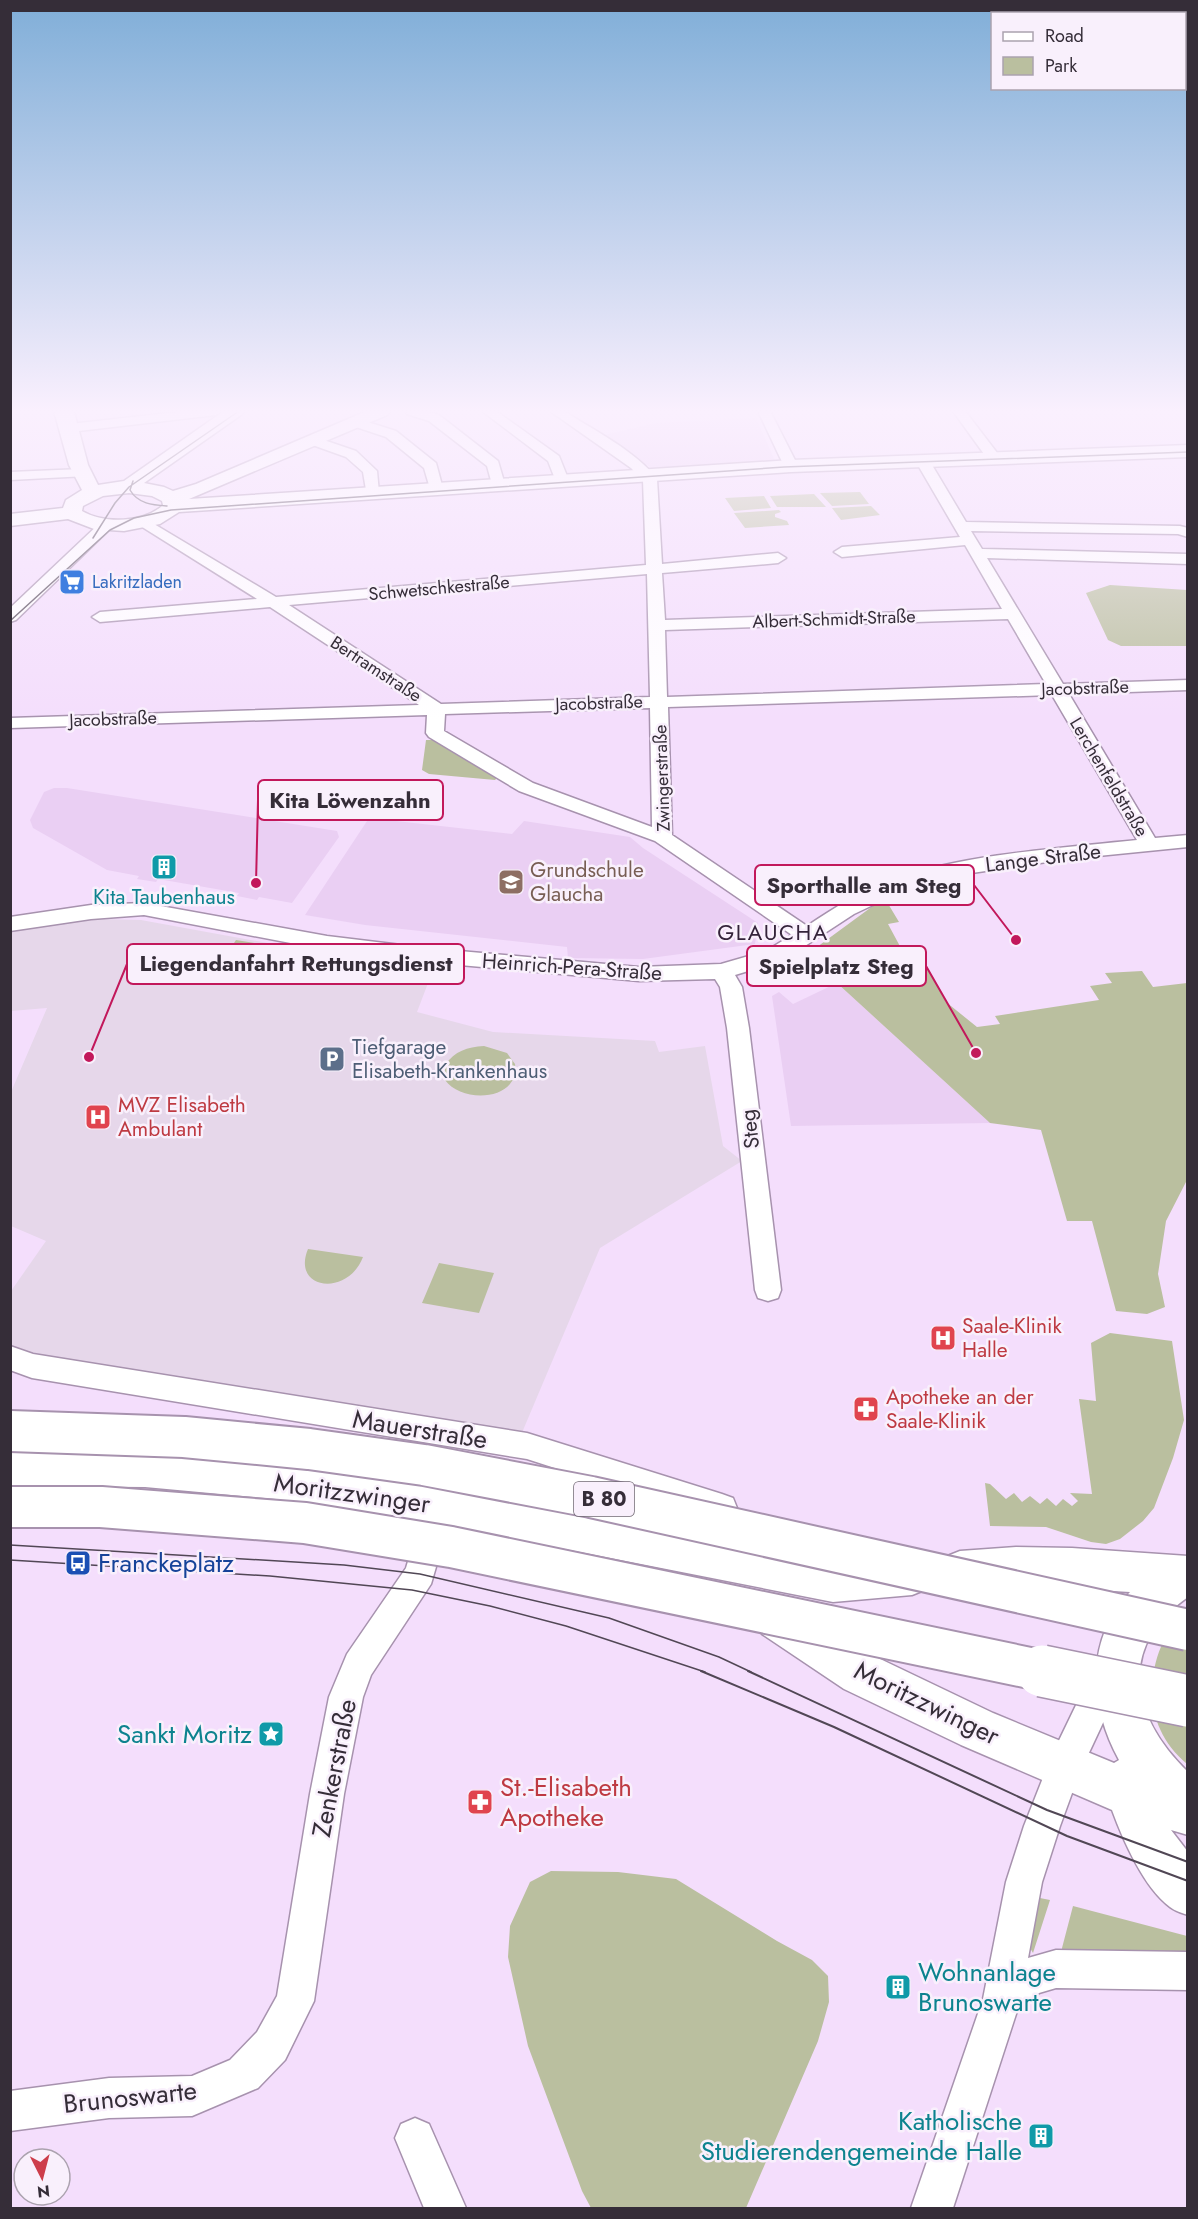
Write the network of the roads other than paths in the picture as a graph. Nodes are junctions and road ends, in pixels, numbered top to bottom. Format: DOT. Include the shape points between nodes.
graph roads {
  1 [pos="58,515"];
  2 [pos="74,515"];
  3 [pos="162,515"];
  4 [pos="652,515"];
  5 [pos="955,515"];
  6 [pos="10,520"];
  7 [pos="144,522"];
  8 [pos="106,525"];
  9 [pos="1122,529"];
  10 [pos="1188,533"];
  11 [pos="971,540"];
  12 [pos="842,552"];
  13 [pos="1130,557"];
  14 [pos="778,558"];
  15 [pos="1188,559"];
  16 [pos="654,569"];
  17 [pos="275,603"];
  18 [pos="1011,614"];
  19 [pos="10,617"];
  20 [pos="100,617"];
  21 [pos="657,625"];
  22 [pos="1188,685"];
  23 [pos="1056,689"];
  24 [pos="659,701"];
  25 [pos="436,708"];
  26 [pos="10,723"];
  27 [pos="662,837"];
  28 [pos="1188,841"];
  29 [pos="1150,846"];
  30 [pos="10,924"];
  31 [pos="806,935"];
  32 [pos="723,971"];
  33 [pos="768,1290"];
  34 [pos="10,1358"];
  35 [pos="10,1431"];
  36 [pos="10,1468"];
  37 [pos="439,1505"];
  38 [pos="10,1507"];
  39 [pos="689,1553"];
  40 [pos="1186,1568"];
  41 [pos="789,1575"];
  42 [pos="1188,1630"];
  43 [pos="1120,1651"];
  44 [pos="1188,1701"];
  45 [pos="1132,1737"];
  46 [pos="1064,1767"];
  47 [pos="1132,1794"];
  48 [pos="1188,1801"];
  49 [pos="1188,1811"];
  50 [pos="1188,1890"];
  51 [pos="1188,1971"];
  52 [pos="1002,1999"];
  53 [pos="272,2046"];
  54 [pos="10,2111"];
  55 [pos="415,2138"];
  56 [pos="445,2208"];
  57 [pos="932,2208"];
  1 -- 6 [label="street"];
  2 -- 8 [label="street"];
  3 -- 7 [label="street"];
  4 -- 16 [label="street, Zwingerstraße"];
  5 -- 11 [label="street, Lerchenfeldstraße"];
  7 -- 8 [label="street"];
  7 -- 17 [label="street, Bertramstraße"];
  8 -- 19 [label="street"];
  9 -- 10 [label="street"];
  9 -- 11 [label="street"];
  9 -- 13 [label="street"];
  11 -- 12 [label="street"];
  11 -- 13 [label="street"];
  11 -- 18 [label="street, Lerchenfeldstraße"];
  13 -- 15 [label="street"];
  14 -- 16 [label="street, Schwetschkestraße"];
  16 -- 17 [label="street, Schwetschkestraße"];
  16 -- 21 [label="street, Zwingerstraße"];
  17 -- 20 [label="street, Schwetschkestraße"];
  17 -- 25 [label="street, Bertramstraße"];
  18 -- 21 [label="street, Albert-Schmidt-Straße"];
  18 -- 23 [label="street, Lerchenfeldstraße"];
  21 -- 24 [label="street, Zwingerstraße"];
  22 -- 23 [label="street, Jacobstraße"];
  23 -- 24 [label="street, Jacobstraße"];
  23 -- 29 [label="street, Lerchenfeldstraße"];
  24 -- 25 [label="street, Jacobstraße"];
  24 -- 27 [label="street, Zwingerstraße"];
  25 -- 26 [label="street, Jacobstraße"];
  25 -- 27 [label="street, Bertramstraße" via="435,733 526,787"];
  27 -- 31 [label="street, Zwingerstraße"];
  28 -- 29 [label="street, Lange Straße"];
  29 -- 31 [label="street, Lange Straße" via="1068,853 935,874 891,887"];
  30 -- 32 [label="street, Heinrich-Pera-Straße" via="144,909 327,943 426,955 639,974"];
  31 -- 32 [label="street, Heinrich-Pera-Straße" via="774,956"];
  32 -- 33 [label="street, Steg" via="731,987 738,1028"];
  34 -- 41 [label="street, Mauerstraße" via="32,1366 527,1446 767,1522"];
  35 -- 42 [label="street, B 80, bridge" via="184,1437 424,1465 591,1497"];
  36 -- 37 [label="street, Moritzzwinger" via="145,1469 276,1481"];
  37 -- 39 [label="street, Moritzzwinger"];
  37 -- 53 [label="street, Zenkerstraße" via="420,1574 359,1665 346,1696 296,2001"];
  38 -- 44 [label="street, bridge" via="101,1507 305,1523 417,1542"];
  39 -- 41 [label="street, Moritzzwinger"];
  39 -- 46 [label="street, Moritzzwinger" via="796,1632 860,1673"];
  40 -- 41 [label="street, Moritzzwinger" via="977,1569 833,1582"];
  40 -- 43 [label="street" via="1135,1617"];
  43 -- 45 [label="street" via="1118,1688"];
  43 -- 46 [label="street"];
  45 -- 47 [label="street"];
  45 -- 48 [label="street" via="1164,1784"];
  46 -- 47 [label="street, Moritzzwinger"];
  46 -- 52 [label="street" via="1024,1882"];
  47 -- 49 [label="street, Moritzzwinger"];
  47 -- 50 [label="street" via="1156,1852"];
  51 -- 52 [label="street" via="1056,1969 1029,1977"];
  52 -- 57 [label="street"];
  53 -- 54 [label="street, Brunoswarte" via="244,2074 192,2096 109,2098"];
  55 -- 56 [label="street"];
}
